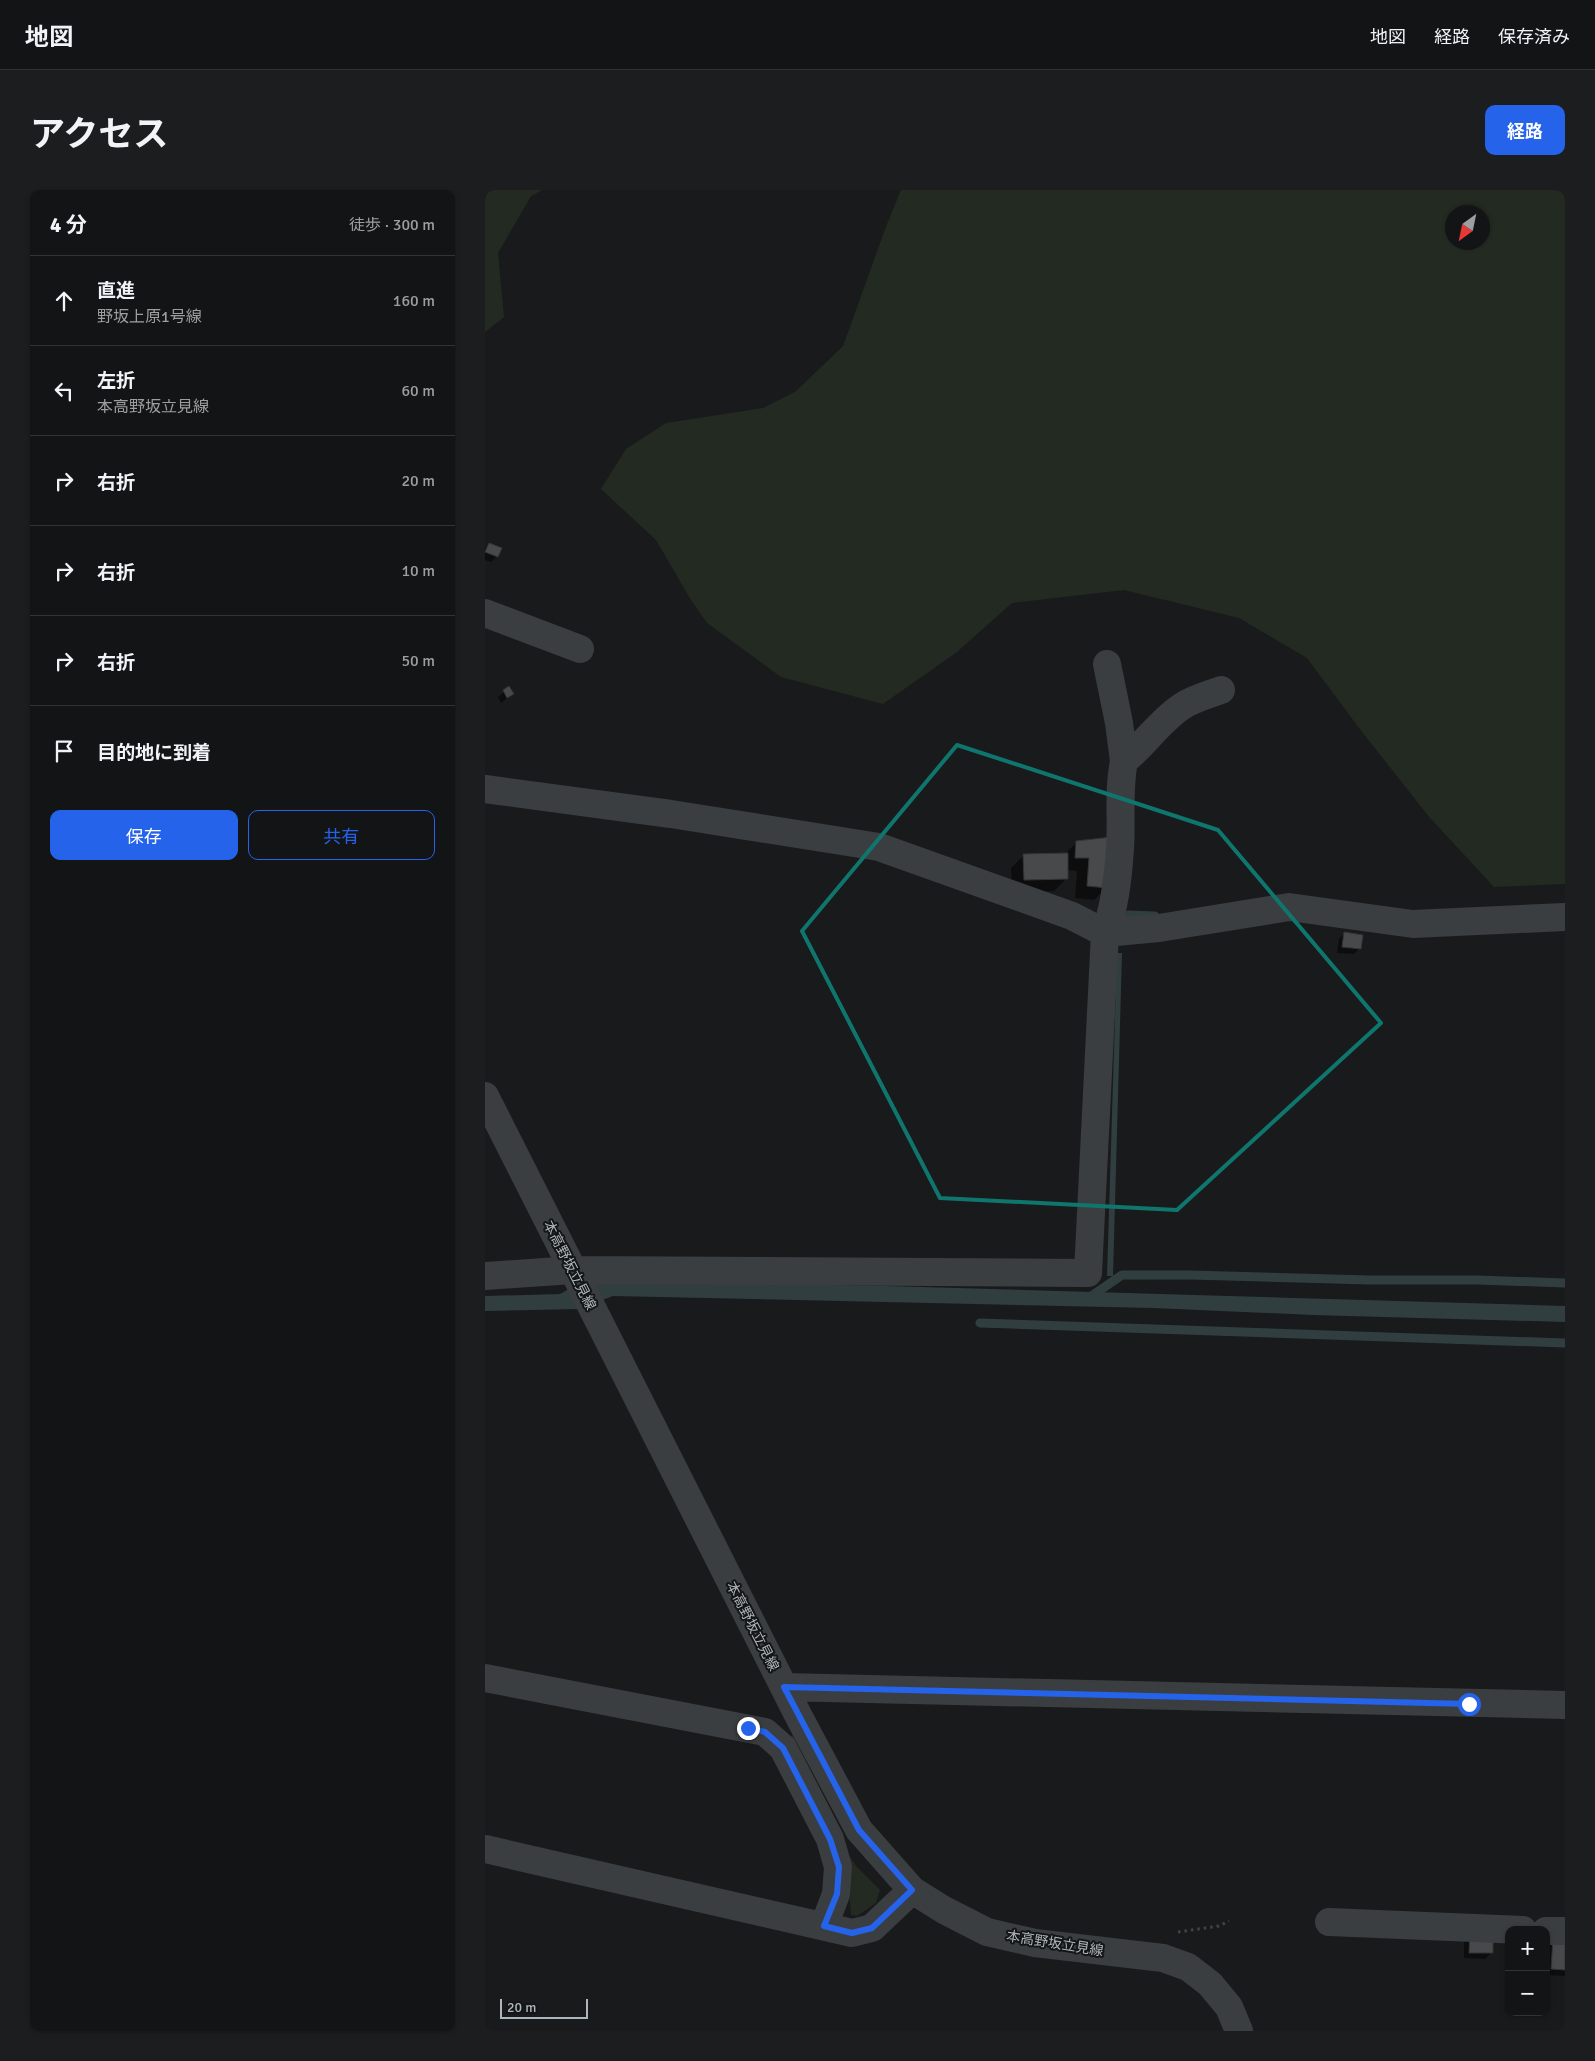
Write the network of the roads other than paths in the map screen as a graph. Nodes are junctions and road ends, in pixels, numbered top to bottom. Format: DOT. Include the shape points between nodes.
graph roads {
  1 [pos="485,613"];
  2 [pos="580,649"];
  3 [pos="1107,664"];
  4 [pos="1221,690"];
  5 [pos="1124,761"];
  6 [pos="485,789"];
  7 [pos="1565,917"];
  8 [pos="1105,932"];
  9 [pos="485,1096"];
  10 [pos="573,1270"];
  11 [pos="485,1276"];
  12 [pos="485,1678"];
  13 [pos="784,1687"];
  14 [pos="1565,1705"];
  15 [pos="485,1849"];
  16 [pos="912,1890"];
  17 [pos="1329,1922"];
  18 [pos="824,1926"];
  19 [pos="1505,1929"];
  20 [pos="1550,1931"];
  21 [pos="1565,1931"];
  22 [pos="1239,2031"];
  1 -- 2 [label="street"];
  3 -- 5 [label="street"];
  4 -- 5 [label="street" via="1182,706"];
  5 -- 8 [label="street" via="1120,782 1120,849 1112,915"];
  6 -- 8 [label="street" via="879,847 1071,916"];
  7 -- 8 [label="street" via="1413,924 1289,907 1159,928"];
  8 -- 10 [label="street" via="1088,1273"];
  9 -- 10 [label="street, 本高野坂立見線"];
  10 -- 11 [label="street"];
  10 -- 13 [label="street, 本高野坂立見線"];
  12 -- 18 [label="street" via="765,1732 783,1748 830,1839 839,1867 837,1894"];
  13 -- 14 [label="street"];
  13 -- 16 [label="street, 本高野坂立見線" via="859,1830"];
  15 -- 18 [label="street"];
  16 -- 18 [label="street" via="872,1928 852,1933"];
  16 -- 22 [label="street, 本高野坂立見線" via="987,1932 1035,1943 1163,1958 1188,1967 1210,1984 1229,2007"];
  17 -- 19 [label="street"];
  20 -- 21 [label="street"];
}
